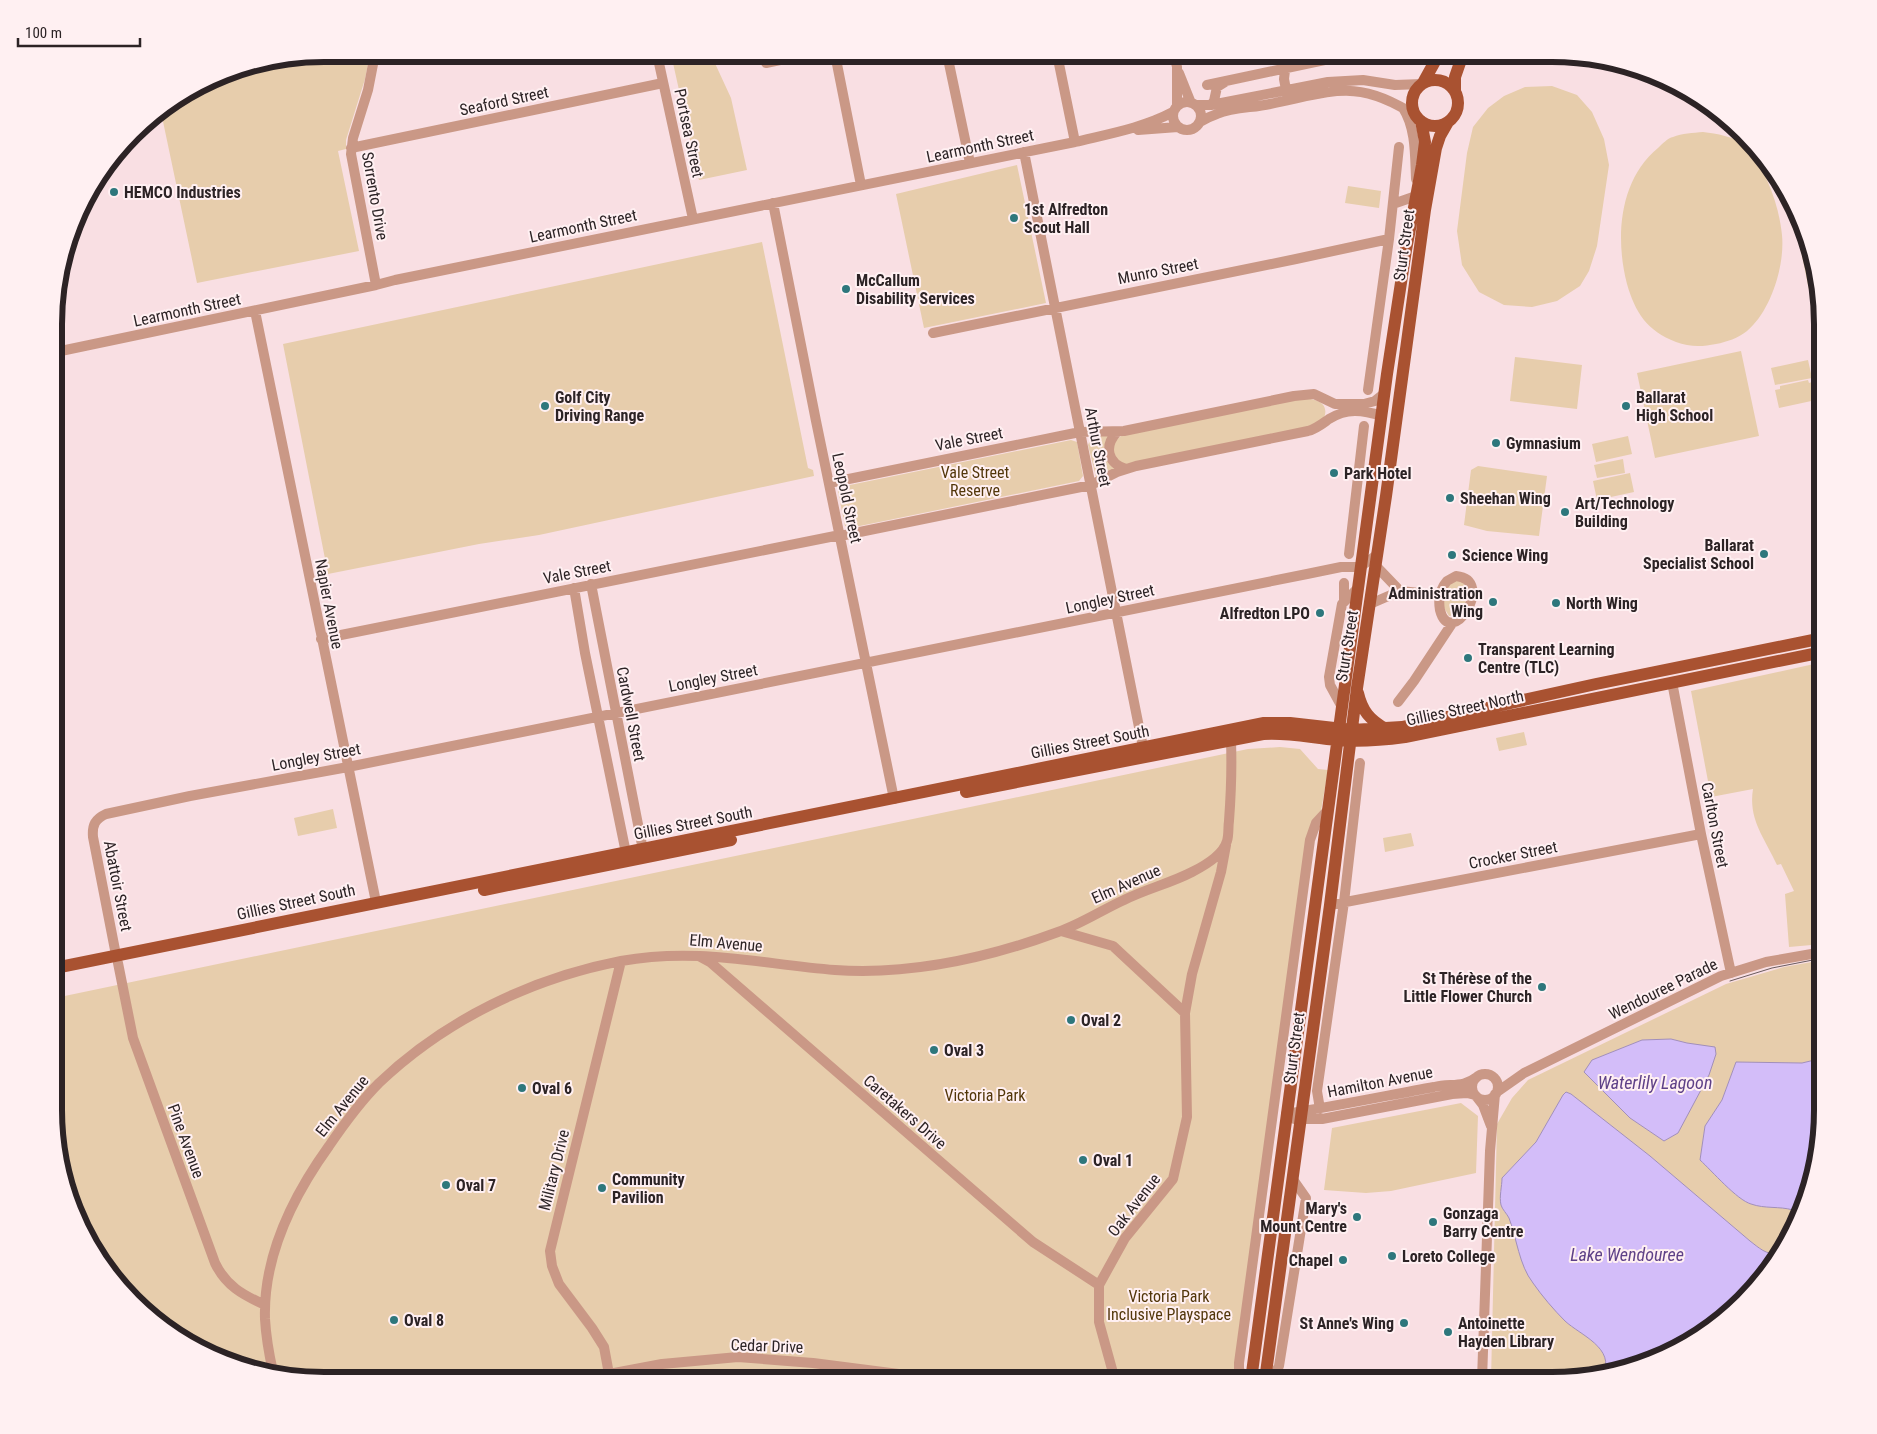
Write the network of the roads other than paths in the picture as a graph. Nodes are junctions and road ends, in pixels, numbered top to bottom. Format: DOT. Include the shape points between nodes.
graph roads {
  1 [pos="375,62"];
  2 [pos="659,62"];
  3 [pos="771,62"];
  4 [pos="837,62"];
  5 [pos="948,62"];
  6 [pos="1059,62"];
  7 [pos="1176,62"];
  8 [pos="1286,62"];
  9 [pos="1317,62"];
  10 [pos="1434,62"];
  11 [pos="1460,62"];
  12 [pos="766,63"];
  13 [pos="1177,67"];
  14 [pos="1285,69"];
  15 [pos="1227,81"];
  16 [pos="663,83"];
  17 [pos="1422,84"];
  18 [pos="1207,85"];
  19 [pos="1455,92"];
  20 [pos="1287,95"];
  21 [pos="1193,104"];
  22 [pos="1211,105"];
  23 [pos="1402,107"];
  24 [pos="1175,109"];
  25 [pos="1418,119"];
  26 [pos="1200,122"];
  27 [pos="1448,122"];
  28 [pos="1178,127"];
  29 [pos="1117,132"];
  30 [pos="1075,142"];
  31 [pos="1399,147"];
  32 [pos="351,148"];
  33 [pos="1024,152"];
  34 [pos="970,163"];
  35 [pos="861,185"];
  36 [pos="1416,194"];
  37 [pos="773,203"];
  38 [pos="1393,204"];
  39 [pos="693,219"];
  40 [pos="1389,238"];
  41 [pos="376,286"];
  42 [pos="1055,307"];
  43 [pos="255,311"];
  44 [pos="933,333"];
  45 [pos="63,351"];
  46 [pos="1373,351"];
  47 [pos="1387,374"];
  48 [pos="1368,390"];
  49 [pos="1385,393"];
  50 [pos="1323,398"];
  51 [pos="1382,416"];
  52 [pos="1328,420"];
  53 [pos="1364,426"];
  54 [pos="1080,432"];
  55 [pos="1117,432"];
  56 [pos="1378,440"];
  57 [pos="1362,447"];
  58 [pos="1126,469"];
  59 [pos="829,482"];
  60 [pos="1091,485"];
  61 [pos="1352,522"];
  62 [pos="840,536"];
  63 [pos="1364,548"];
  64 [pos="1349,554"];
  65 [pos="1377,560"];
  66 [pos="1341,567"];
  67 [pos="1360,567"];
  68 [pos="1344,583"];
  69 [pos="591,584"];
  70 [pos="574,588"];
  71 [pos="1358,588"];
  72 [pos="1400,591"];
  73 [pos="1440,595"];
  74 [pos="1344,600"];
  75 [pos="1370,604"];
  76 [pos="1116,613"];
  77 [pos="1453,622"];
  78 [pos="321,639"];
  79 [pos="1814,640"];
  80 [pos="1814,654"];
  81 [pos="866,663"];
  82 [pos="1672,682"];
  83 [pos="1596,684"];
  84 [pos="1357,688"];
  85 [pos="1599,697"];
  86 [pos="1398,702"];
  87 [pos="1342,707"];
  88 [pos="616,713"];
  89 [pos="598,717"];
  90 [pos="1386,729"];
  91 [pos="1345,735"];
  92 [pos="1231,741"];
  93 [pos="1144,752"];
  94 [pos="1360,762"];
  95 [pos="348,767"];
  96 [pos="894,802"];
  97 [pos="1328,810"];
  98 [pos="94,823"];
  99 [pos="1701,834"];
  100 [pos="1227,842"];
  101 [pos="644,854"];
  102 [pos="626,857"];
  103 [pos="1344,902"];
  104 [pos="1330,905"];
  105 [pos="377,906"];
  106 [pos="1060,931"];
  107 [pos="1814,954"];
  108 [pos="696,955"];
  109 [pos="117,959"];
  110 [pos="621,961"];
  111 [pos="63,967"];
  112 [pos="1731,973"];
  113 [pos="63,974"];
  114 [pos="1185,1013"];
  115 [pos="1524,1073"];
  116 [pos="1491,1076"];
  117 [pos="1477,1077"];
  118 [pos="1496,1093"];
  119 [pos="1476,1095"];
  120 [pos="1320,1109"];
  121 [pos="1286,1116"];
  122 [pos="1301,1116"];
  123 [pos="1492,1127"];
  124 [pos="1292,1178"];
  125 [pos="1265,1218"];
  126 [pos="1099,1285"];
  127 [pos="265,1305"];
  128 [pos="272,1366"];
  129 [pos="609,1372"];
  130 [pos="620,1372"];
  131 [pos="883,1372"];
  132 [pos="1113,1372"];
  133 [pos="1242,1372"];
  134 [pos="1251,1372"];
  135 [pos="1266,1372"];
  136 [pos="1276,1372"];
  137 [pos="1482,1372"];
  1 -- 32 [label="street, Sorrento Drive"];
  2 -- 16 [label="street, Portsea Street"];
  3 -- 12 [label="street"];
  4 -- 35 [label="street"];
  5 -- 34 [label="street"];
  6 -- 30 [label="street"];
  7 -- 13 [label="street"];
  8 -- 14 [label="street"];
  9 -- 14 [label="street"];
  10 -- 17 [label="main road"];
  11 -- 19 [label="main road" via="1455,77"];
  13 -- 21 [label="street"];
  13 -- 24 [label="street"];
  14 -- 15 [label="street"];
  14 -- 20 [label="street"];
  15 -- 18 [label="street"];
  15 -- 22 [label="street" via="1217,87"];
  16 -- 32 [label="street, Seaford Street"];
  16 -- 39 [label="street, Portsea Street"];
  17 -- 19 [label="main road" via="1442,81"];
  17 -- 20 [label="street" via="1354,80 1328,82"];
  17 -- 25 [label="main road" via="1412,101"];
  19 -- 27 [label="main road" via="1458,109"];
  20 -- 22 [label="street"];
  20 -- 23 [label="street" via="1351,90 1374,95"];
  20 -- 26 [label="street" via="1217,114"];
  21 -- 22 [label="street"];
  21 -- 24 [label="street" via="1184,103"];
  21 -- 26 [label="street" via="1201,115"];
  23 -- 25 [label="street"];
  23 -- 36 [label="street" via="1413,138"];
  24 -- 28 [label="street" via="1173,120"];
  24 -- 29 [label="street, Learmonth Street" via="1154,121"];
  25 -- 27 [label="main road" via="1436,126"];
  25 -- 36 [label="main road, Sturt Street" via="1425,148"];
  26 -- 28 [label="street" via="1194,129 1186,131"];
  27 -- 65 [label="main road, Sturt Street" via="1434,156"];
  28 -- 29 [label="street, Learmonth Street"];
  29 -- 30 [label="street, Learmonth Street"];
  30 -- 33 [label="street, Learmonth Street"];
  31 -- 38 [label="street, Sturt Street"];
  32 -- 41 [label="street, Sorrento Drive"];
  33 -- 34 [label="street, Learmonth Street"];
  33 -- 42 [label="street, Arthur Street"];
  34 -- 35 [label="street, Learmonth Street"];
  35 -- 37 [label="street, Learmonth Street"];
  36 -- 38 [label="street, Sturt Street"];
  36 -- 47 [label="main road, Sturt Street"];
  37 -- 39 [label="street, Learmonth Street"];
  37 -- 59 [label="street, Leopold Street"];
  38 -- 40 [label="street, Sturt Street"];
  39 -- 41 [label="street, Learmonth Street"];
  40 -- 42 [label="street, Munro Street" via="1296,260"];
  40 -- 46 [label="street, Sturt Street"];
  41 -- 43 [label="street, Learmonth Street"];
  42 -- 44 [label="street, Munro Street"];
  42 -- 54 [label="street, Arthur Street"];
  43 -- 45 [label="street, Learmonth Street"];
  43 -- 78 [label="street, Napier Avenue"];
  46 -- 47 [label="street"];
  46 -- 48 [label="street, Sturt Street"];
  47 -- 49 [label="main road, Sturt Street"];
  49 -- 50 [label="street, Vale Street" via="1368,404 1338,404"];
  49 -- 51 [label="main road, Sturt Street"];
  50 -- 52 [label="street" via="1330,409"];
  50 -- 55 [label="street, Vale Street" via="1310,394 1294,396"];
  51 -- 52 [label="street, Vale Street" via="1354,410"];
  51 -- 56 [label="main road, Sturt Street"];
  52 -- 58 [label="street, Vale Street" via="1308,431"];
  53 -- 57 [label="street"];
  54 -- 55 [label="street, Vale Street"];
  54 -- 59 [label="street, Vale Street"];
  54 -- 60 [label="street, Arthur Street"];
  55 -- 58 [label="street" via="1108,452 1115,464"];
  56 -- 57 [label="street"];
  56 -- 63 [label="main road, Sturt Street"];
  57 -- 61 [label="street"];
  58 -- 60 [label="street, Vale Street"];
  59 -- 62 [label="street, Leopold Street"];
  60 -- 62 [label="street, Vale Street"];
  60 -- 76 [label="street, Arthur Street"];
  61 -- 63 [label="street"];
  61 -- 64 [label="street"];
  62 -- 69 [label="street, Vale Street"];
  62 -- 81 [label="street, Leopold Street"];
  63 -- 66 [label="street, Longley Street"];
  63 -- 67 [label="main road, Sturt Street"];
  65 -- 67 [label="street"];
  65 -- 72 [label="street"];
  65 -- 75 [label="main road, Sturt Street"];
  66 -- 67 [label="street, Longley Street"];
  66 -- 76 [label="street, Longley Street"];
  67 -- 71 [label="main road, Sturt Street"];
  68 -- 74 [label="street"];
  69 -- 70 [label="street, Vale Street"];
  69 -- 88 [label="street, Cardwell Street"];
  70 -- 78 [label="street, Vale Street"];
  70 -- 89 [label="street, Cardwell Street"];
  71 -- 74 [label="street, Sturt Street"];
  71 -- 87 [label="main road, Sturt Street"];
  72 -- 73 [label="street"];
  72 -- 75 [label="street"];
  73 -- 77 [label="street" via="1442,615"];
  73 -- 77 [label="street" via="1450,578 1462,577 1469,584 1472,597 1469,609"];
  74 -- 87 [label="street, Sturt Street" via="1329,680"];
  75 -- 84 [label="main road, Sturt Street"];
  76 -- 81 [label="street, Longley Street"];
  76 -- 93 [label="street, Arthur Street"];
  77 -- 86 [label="street"];
  78 -- 95 [label="street, Napier Avenue"];
  79 -- 83 [label="main road, Gillies Street North"];
  80 -- 82 [label="main road, Gillies Street North"];
  81 -- 88 [label="street, Longley Street"];
  81 -- 96 [label="street, Leopold Street"];
  82 -- 85 [label="main road, Gillies Street North"];
  82 -- 99 [label="street, Carlton Street"];
  83 -- 85 [label="main road"];
  83 -- 90 [label="main road, Gillies Street North"];
  84 -- 90 [label="main road" via="1370,719"];
  84 -- 91 [label="main road, Sturt Street"];
  85 -- 91 [label="main road, Gillies Street North" via="1404,737 1382,740"];
  87 -- 91 [label="main road, Sturt Street"];
  88 -- 89 [label="street, Longley Street"];
  88 -- 101 [label="street, Cardwell Street"];
  89 -- 95 [label="street, Longley Street"];
  89 -- 102 [label="street, Cardwell Street"];
  90 -- 91 [label="main road, Gillies Street North"];
  91 -- 92 [label="main road, Gillies Street South" via="1279,733"];
  91 -- 93 [label="main road, Gillies Street South" via="1272,722"];
  91 -- 97 [label="main road, Sturt Street"];
  91 -- 104 [label="main road, Sturt Street"];
  92 -- 93 [label="main road, Gillies Street South"];
  92 -- 100 [label="street"];
  93 -- 96 [label="main road, Gillies Street South"];
  94 -- 103 [label="street, Sturt Street"];
  95 -- 98 [label="street, Longley Street" via="106,814"];
  95 -- 105 [label="street, Napier Avenue"];
  96 -- 101 [label="main road, Gillies Street South"];
  97 -- 121 [label="main road, Sturt Street"];
  97 -- 125 [label="street, Sturt Street" via="1316,823 1310,840"];
  98 -- 109 [label="street, Abattoir Street" via="93,842"];
  99 -- 103 [label="street, Crocker Street"];
  99 -- 112 [label="street, Carlton Street"];
  100 -- 106 [label="street, Elm Avenue" via="1216,855 1191,873 1130,896"];
  100 -- 114 [label="street, Oak Avenue" via="1192,974"];
  101 -- 102 [label="main road, Gillies Street South"];
  102 -- 105 [label="main road, Gillies Street South"];
  103 -- 104 [label="street, Crocker Street"];
  103 -- 120 [label="street, Sturt Street" via="1317,1091"];
  104 -- 122 [label="main road, Sturt Street"];
  105 -- 109 [label="main road, Gillies Street South"];
  106 -- 108 [label="street, Elm Avenue" via="976,956 896,969 836,970"];
  106 -- 114 [label="street" via="1113,946"];
  107 -- 112 [label="street, Wendouree Parade" via="1766,962"];
  108 -- 110 [label="street, Elm Avenue" via="663,955"];
  108 -- 126 [label="street, Caretakers Drive" via="710,962 1032,1242"];
  109 -- 111 [label="main road, Gillies Street South"];
  109 -- 113 [label="main road, Gillies Street South"];
  109 -- 127 [label="street, Pine Avenue" via="133,1038 215,1263 224,1280 235,1291"];
  110 -- 127 [label="street, Elm Avenue" via="560,976 496,1002 430,1042 380,1083 331,1142 298,1196 277,1241"];
  110 -- 129 [label="street, Military Drive" via="550,1251 559,1284 604,1347"];
  112 -- 115 [label="street, Wendouree Parade"];
  114 -- 126 [label="street, Oak Avenue" via="1187,1117 1173,1179 1125,1238"];
  115 -- 116 [label="street, Wendouree Parade"];
  115 -- 118 [label="street, Wendouree Parade"];
  116 -- 117 [label="street"];
  116 -- 118 [label="street" via="1497,1083"];
  117 -- 119 [label="street" via="1473,1085"];
  117 -- 120 [label="street, Hamilton Avenue" via="1466,1084"];
  118 -- 119 [label="street" via="1488,1099"];
  118 -- 123 [label="street"];
  119 -- 122 [label="street, Hamilton Avenue" via="1467,1092 1452,1094 1330,1117"];
  119 -- 123 [label="street"];
  120 -- 122 [label="street, Hamilton Avenue"];
  121 -- 122 [label="street, Hamilton Avenue"];
  121 -- 125 [label="main road, Sturt Street"];
  122 -- 124 [label="main road, Sturt Street"];
  123 -- 137 [label="street"];
  124 -- 135 [label="main road, Sturt Street"];
  124 -- 136 [label="street" via="1306,1198"];
  125 -- 133 [label="street, Sturt Street" via="1239,1362"];
  125 -- 134 [label="main road, Sturt Street"];
  126 -- 132 [label="street, Oak Avenue" via="1099,1322"];
  127 -- 128 [label="street, Elm Avenue"];
  130 -- 131 [label="street, Cedar Drive" via="662,1364 738,1357"];
}
